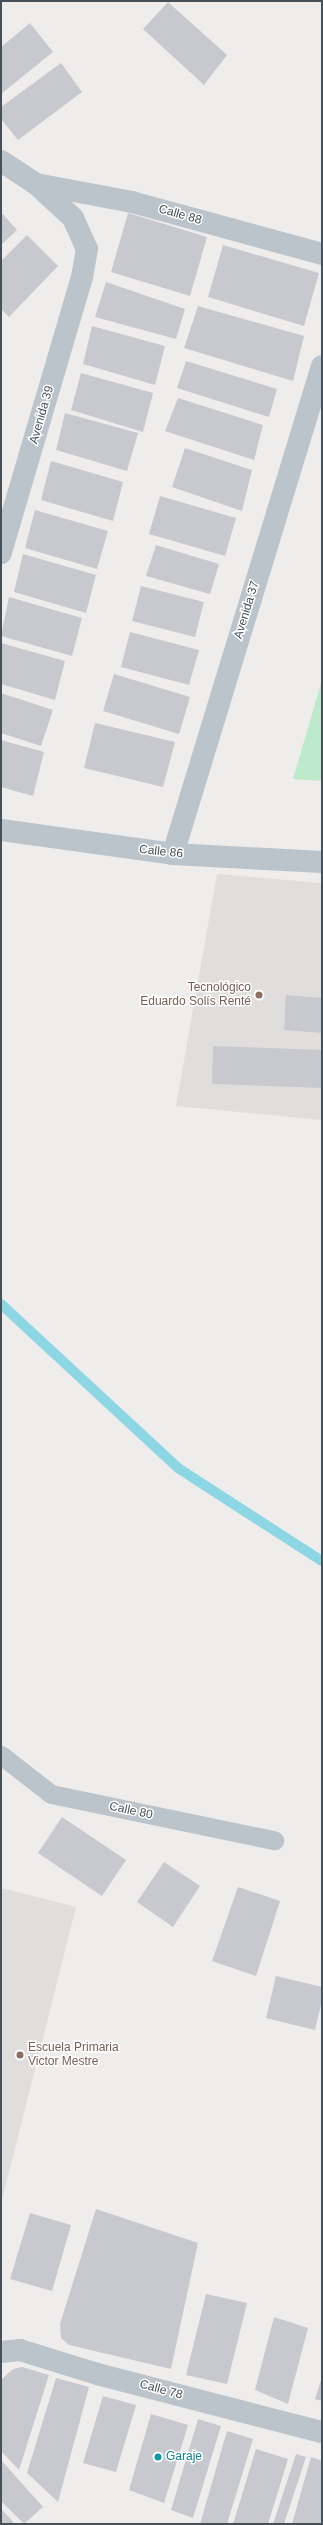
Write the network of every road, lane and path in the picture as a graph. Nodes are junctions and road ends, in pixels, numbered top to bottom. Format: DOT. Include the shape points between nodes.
graph roads {
  1 [pos="1,161"];
  2 [pos="36,184"];
  3 [pos="322,254"];
  4 [pos="82,277"];
  5 [pos="322,366"];
  6 [pos="1,553"];
  7 [pos="1,830"];
  8 [pos="172,854"];
  9 [pos="322,862"];
  10 [pos="1,1755"];
  11 [pos="274,1840"];
  12 [pos="1,2352"];
  13 [pos="322,2432"];
  1 -- 2 [label="street, Calle 88"];
  2 -- 3 [label="street, Calle 88" via="132,202"];
  2 -- 4 [label="street, Calle 88" via="73,218 87,249"];
  4 -- 6 [label="street, Avenida 39"];
  5 -- 8 [label="street, Avenida 37"];
  7 -- 8 [label="street, Calle 86"];
  8 -- 9 [label="street, Calle 86"];
  10 -- 11 [label="lane, Calle 80" via="51,1794"];
  12 -- 13 [label="street, Calle 78" via="20,2350 97,2374"];
}
